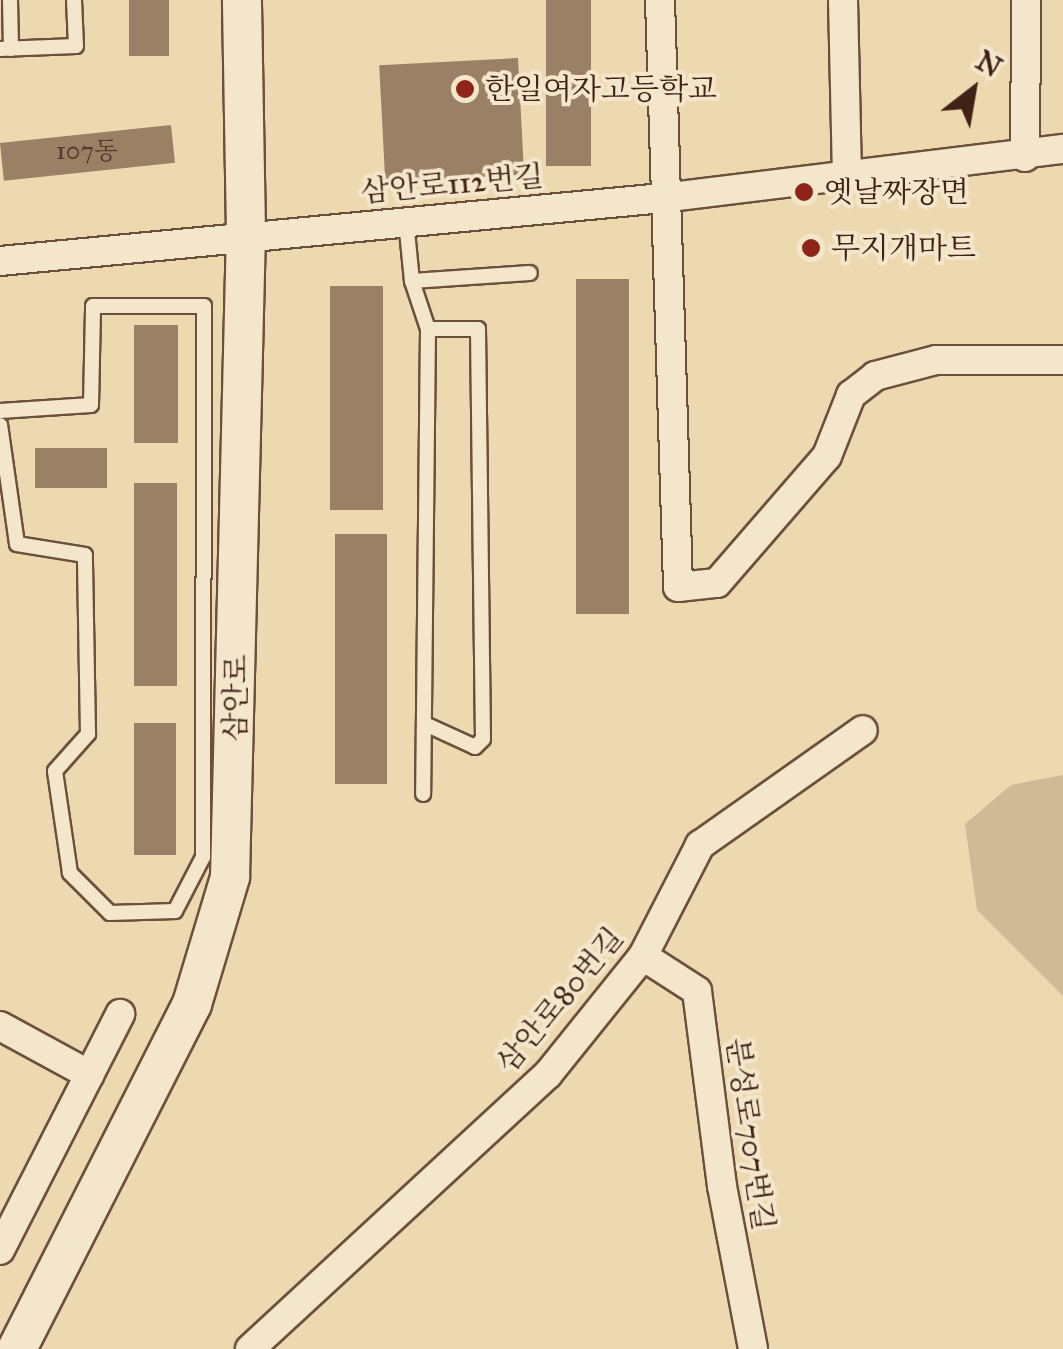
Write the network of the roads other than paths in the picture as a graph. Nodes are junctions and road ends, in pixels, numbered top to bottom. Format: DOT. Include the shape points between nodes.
graph roads {
  1 [pos="10,0"];
  2 [pos="74,0"];
  3 [pos="242,0"];
  4 [pos="660,0"];
  5 [pos="843,0"];
  6 [pos="1026,0"];
  7 [pos="5,49"];
  8 [pos="1063,149"];
  9 [pos="1026,157"];
  10 [pos="847,175"];
  11 [pos="663,198"];
  12 [pos="406,220"];
  13 [pos="246,234"];
  14 [pos="0,261"];
  15 [pos="530,273"];
  16 [pos="412,281"];
  17 [pos="428,329"];
  18 [pos="1063,360"];
  19 [pos="0,411"];
  20 [pos="0,425"];
  21 [pos="426,724"];
  22 [pos="863,730"];
  23 [pos="423,794"];
  24 [pos="643,956"];
  25 [pos="120,1014"];
  26 [pos="0,1026"];
  27 [pos="90,1075"];
  28 [pos="0,1250"];
  29 [pos="17,1349"];
  30 [pos="250,1349"];
  31 [pos="754,1349"];
  1 -- 7 [label="lane"];
  2 -- 7 [label="lane" via="76,46"];
  3 -- 13 [label="main road, 삼안로"];
  4 -- 11 [label="street"];
  5 -- 10 [label="street"];
  6 -- 9 [label="street"];
  8 -- 9 [label="street, 삼안로112번길"];
  9 -- 10 [label="street, 삼안로112번길"];
  10 -- 11 [label="street, 삼안로112번길"];
  11 -- 12 [label="street, 삼안로112번길"];
  11 -- 18 [label="street" via="678,587 717,583 827,456 851,395 874,376 936,360"];
  12 -- 13 [label="street, 삼안로112번길"];
  12 -- 16 [label="lane"];
  13 -- 14 [label="street, 삼안로112번길"];
  13 -- 29 [label="main road, 삼안로" via="230,878 192,1004"];
  15 -- 16 [label="lane"];
  16 -- 17 [label="lane"];
  17 -- 21 [label="lane"];
  17 -- 21 [label="lane" via="478,328 483,739 475,747"];
  19 -- 20 [label="lane" via="91,405 93,306 204,306 203,858 175,911 110,914 70,873 55,771 88,734 85,555 17,544"];
  21 -- 23 [label="lane"];
  22 -- 24 [label="street, 삼안로80번길" via="700,844"];
  24 -- 30 [label="street, 삼안로80번길" via="548,1074"];
  24 -- 31 [label="street, 분성로707번길" via="698,991 722,1186"];
  25 -- 27 [label="street"];
  26 -- 27 [label="street"];
  27 -- 28 [label="street"];
}
